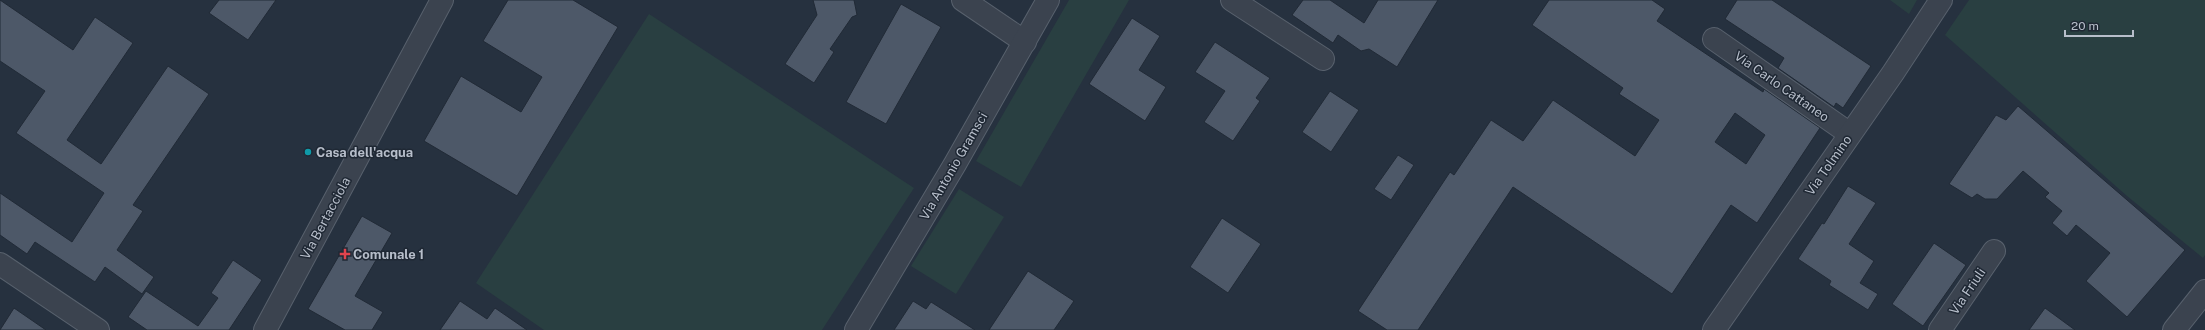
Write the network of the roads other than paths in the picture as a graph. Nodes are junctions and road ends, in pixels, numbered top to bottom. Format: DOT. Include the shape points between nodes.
graph roads {
  1 [pos="442,0"];
  2 [pos="963,0"];
  3 [pos="1048,0"];
  4 [pos="1232,0"];
  5 [pos="1941,0"];
  6 [pos="1714,39"];
  7 [pos="1024,42"];
  8 [pos="1323,59"];
  9 [pos="1850,134"];
  10 [pos="1994,251"];
  11 [pos="0,264"];
  12 [pos="2205,292"];
  13 [pos="98,330"];
  14 [pos="265,330"];
  15 [pos="856,330"];
  16 [pos="1714,330"];
  17 [pos="1940,330"];
  18 [pos="2174,330"];
  1 -- 14 [label="street, Via Bertacciola"];
  2 -- 7 [label="street"];
  3 -- 7 [label="street, Via Antonio Gramsci"];
  4 -- 8 [label="street"];
  5 -- 9 [label="street, Via Tolmino"];
  6 -- 9 [label="street, Via Carlo Cattaneo"];
  7 -- 15 [label="street, Via Antonio Gramsci"];
  9 -- 16 [label="street, Via Tolmino"];
  10 -- 17 [label="street, Via Friuli"];
  11 -- 13 [label="street"];
  12 -- 18 [label="street"];
}
